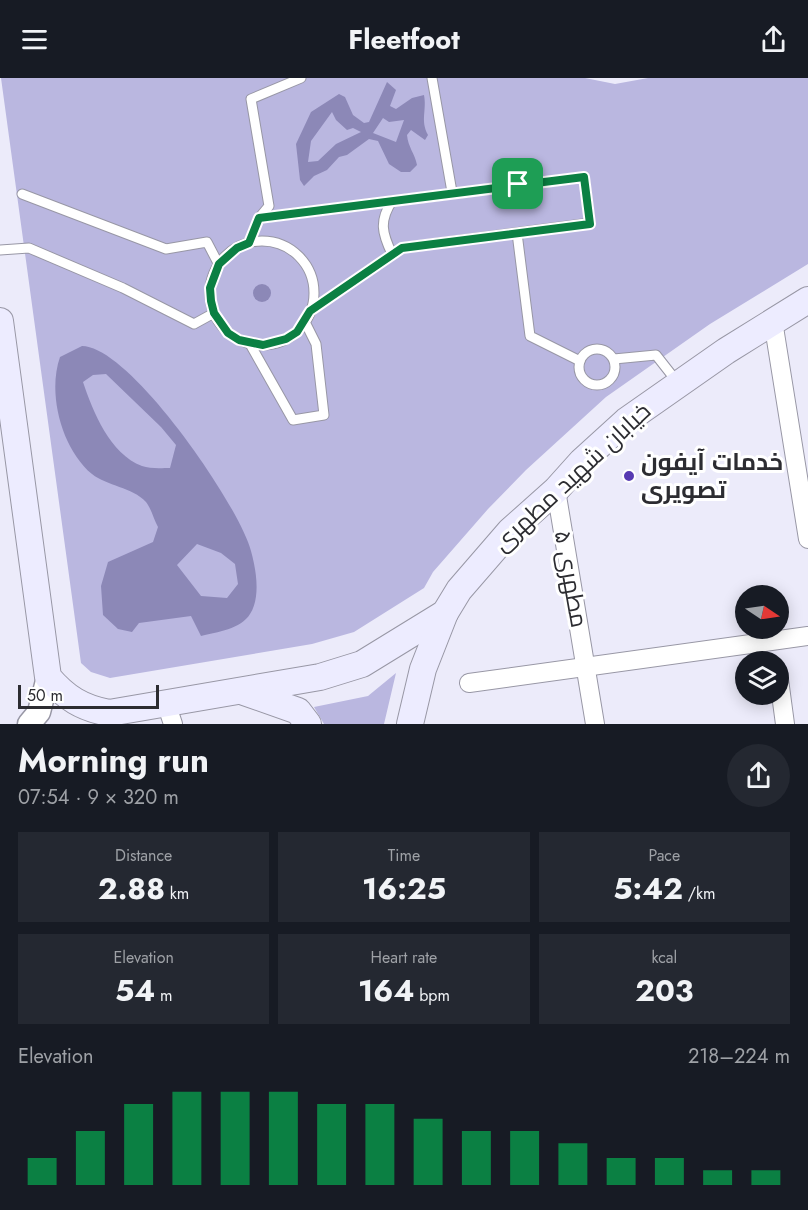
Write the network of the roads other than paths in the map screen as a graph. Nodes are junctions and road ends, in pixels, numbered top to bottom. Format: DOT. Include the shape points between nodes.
graph roads {
  1 [pos="301,78"];
  2 [pos="432,78"];
  3 [pos="452,192"];
  4 [pos="22,194"];
  5 [pos="392,201"];
  6 [pos="259,218"];
  7 [pos="517,233"];
  8 [pos="249,243"];
  9 [pos="0,250"];
  10 [pos="392,254"];
  11 [pos="219,264"];
  12 [pos="808,300"];
  13 [pos="310,311"];
  14 [pos="214,313"];
  15 [pos="0,321"];
  16 [pos="773,321"];
  17 [pos="305,322"];
  18 [pos="250,344"];
  19 [pos="614,359"];
  20 [pos="580,361"];
  21 [pos="678,383"];
  22 [pos="556,490"];
  23 [pos="808,539"];
  24 [pos="444,613"];
  25 [pos="808,636"];
  26 [pos="774,641"];
  27 [pos="775,651"];
  28 [pos="587,667"];
  29 [pos="48,677"];
  30 [pos="469,683"];
  31 [pos="240,691"];
  32 [pos="782,705"];
  33 [pos="170,713"];
  34 [pos="29,724"];
  35 [pos="308,724"];
  36 [pos="410,724"];
  37 [pos="596,724"];
  38 [pos="785,724"];
  1 -- 6 [label="lane" via="251,99 269,206"];
  2 -- 3 [label="lane"];
  3 -- 5 [label="lane"];
  3 -- 7 [label="lane" via="584,177 590,224"];
  4 -- 11 [label="lane" via="166,249 207,242"];
  5 -- 6 [label="lane"];
  5 -- 10 [label="lane" via="381,226"];
  6 -- 8 [label="lane"];
  7 -- 10 [label="lane" via="402,248"];
  7 -- 20 [label="lane" via="530,336"];
  8 -- 11 [label="lane"];
  8 -- 13 [label="lane" via="273,243 296,254 310,274"];
  9 -- 14 [label="lane" via="29,248 194,324"];
  10 -- 13 [label="lane"];
  11 -- 14 [label="lane" via="210,288"];
  12 -- 16 [label="main road, خیابان شهید مطهری"];
  13 -- 17 [label="lane"];
  14 -- 18 [label="lane" via="228,333"];
  15 -- 29 [label="main road"];
  16 -- 21 [label="main road, خیابان شهید مطهری"];
  16 -- 23 [label="street"];
  17 -- 18 [label="lane" via="281,341"];
  17 -- 18 [label="lane" via="316,344 324,415 293,420"];
  19 -- 20 [label="lane" via="608,351 595,349 586,352"];
  19 -- 20 [label="lane" via="612,377 597,386 581,377"];
  19 -- 21 [label="lane" via="656,355"];
  21 -- 22 [label="main road, خیابان شهید مطهری" via="626,421"];
  22 -- 24 [label="main road, خیابان شهید مطهری" via="510,531"];
  22 -- 28 [label="street, مطهری ۵"];
  24 -- 31 [label="main road, خیابان شهید مطهری" via="362,664 320,677"];
  24 -- 36 [label="main road, خیابان شهید مطهری" via="423,669"];
  25 -- 26 [label="street"];
  26 -- 27 [label="street"];
  26 -- 28 [label="street"];
  28 -- 30 [label="street"];
  28 -- 37 [label="street, مطهری ۵"];
  29 -- 33 [label="main road, خیابان شهید مطهری" via="74,702 90,709"];
  29 -- 34 [label="street" via="39,712"];
  31 -- 33 [label="main road, خیابان شهید مطهری"];
  31 -- 35 [label="main road, خیابان شهید مطهری" via="298,711"];
  32 -- 38 [label="street"];
}
